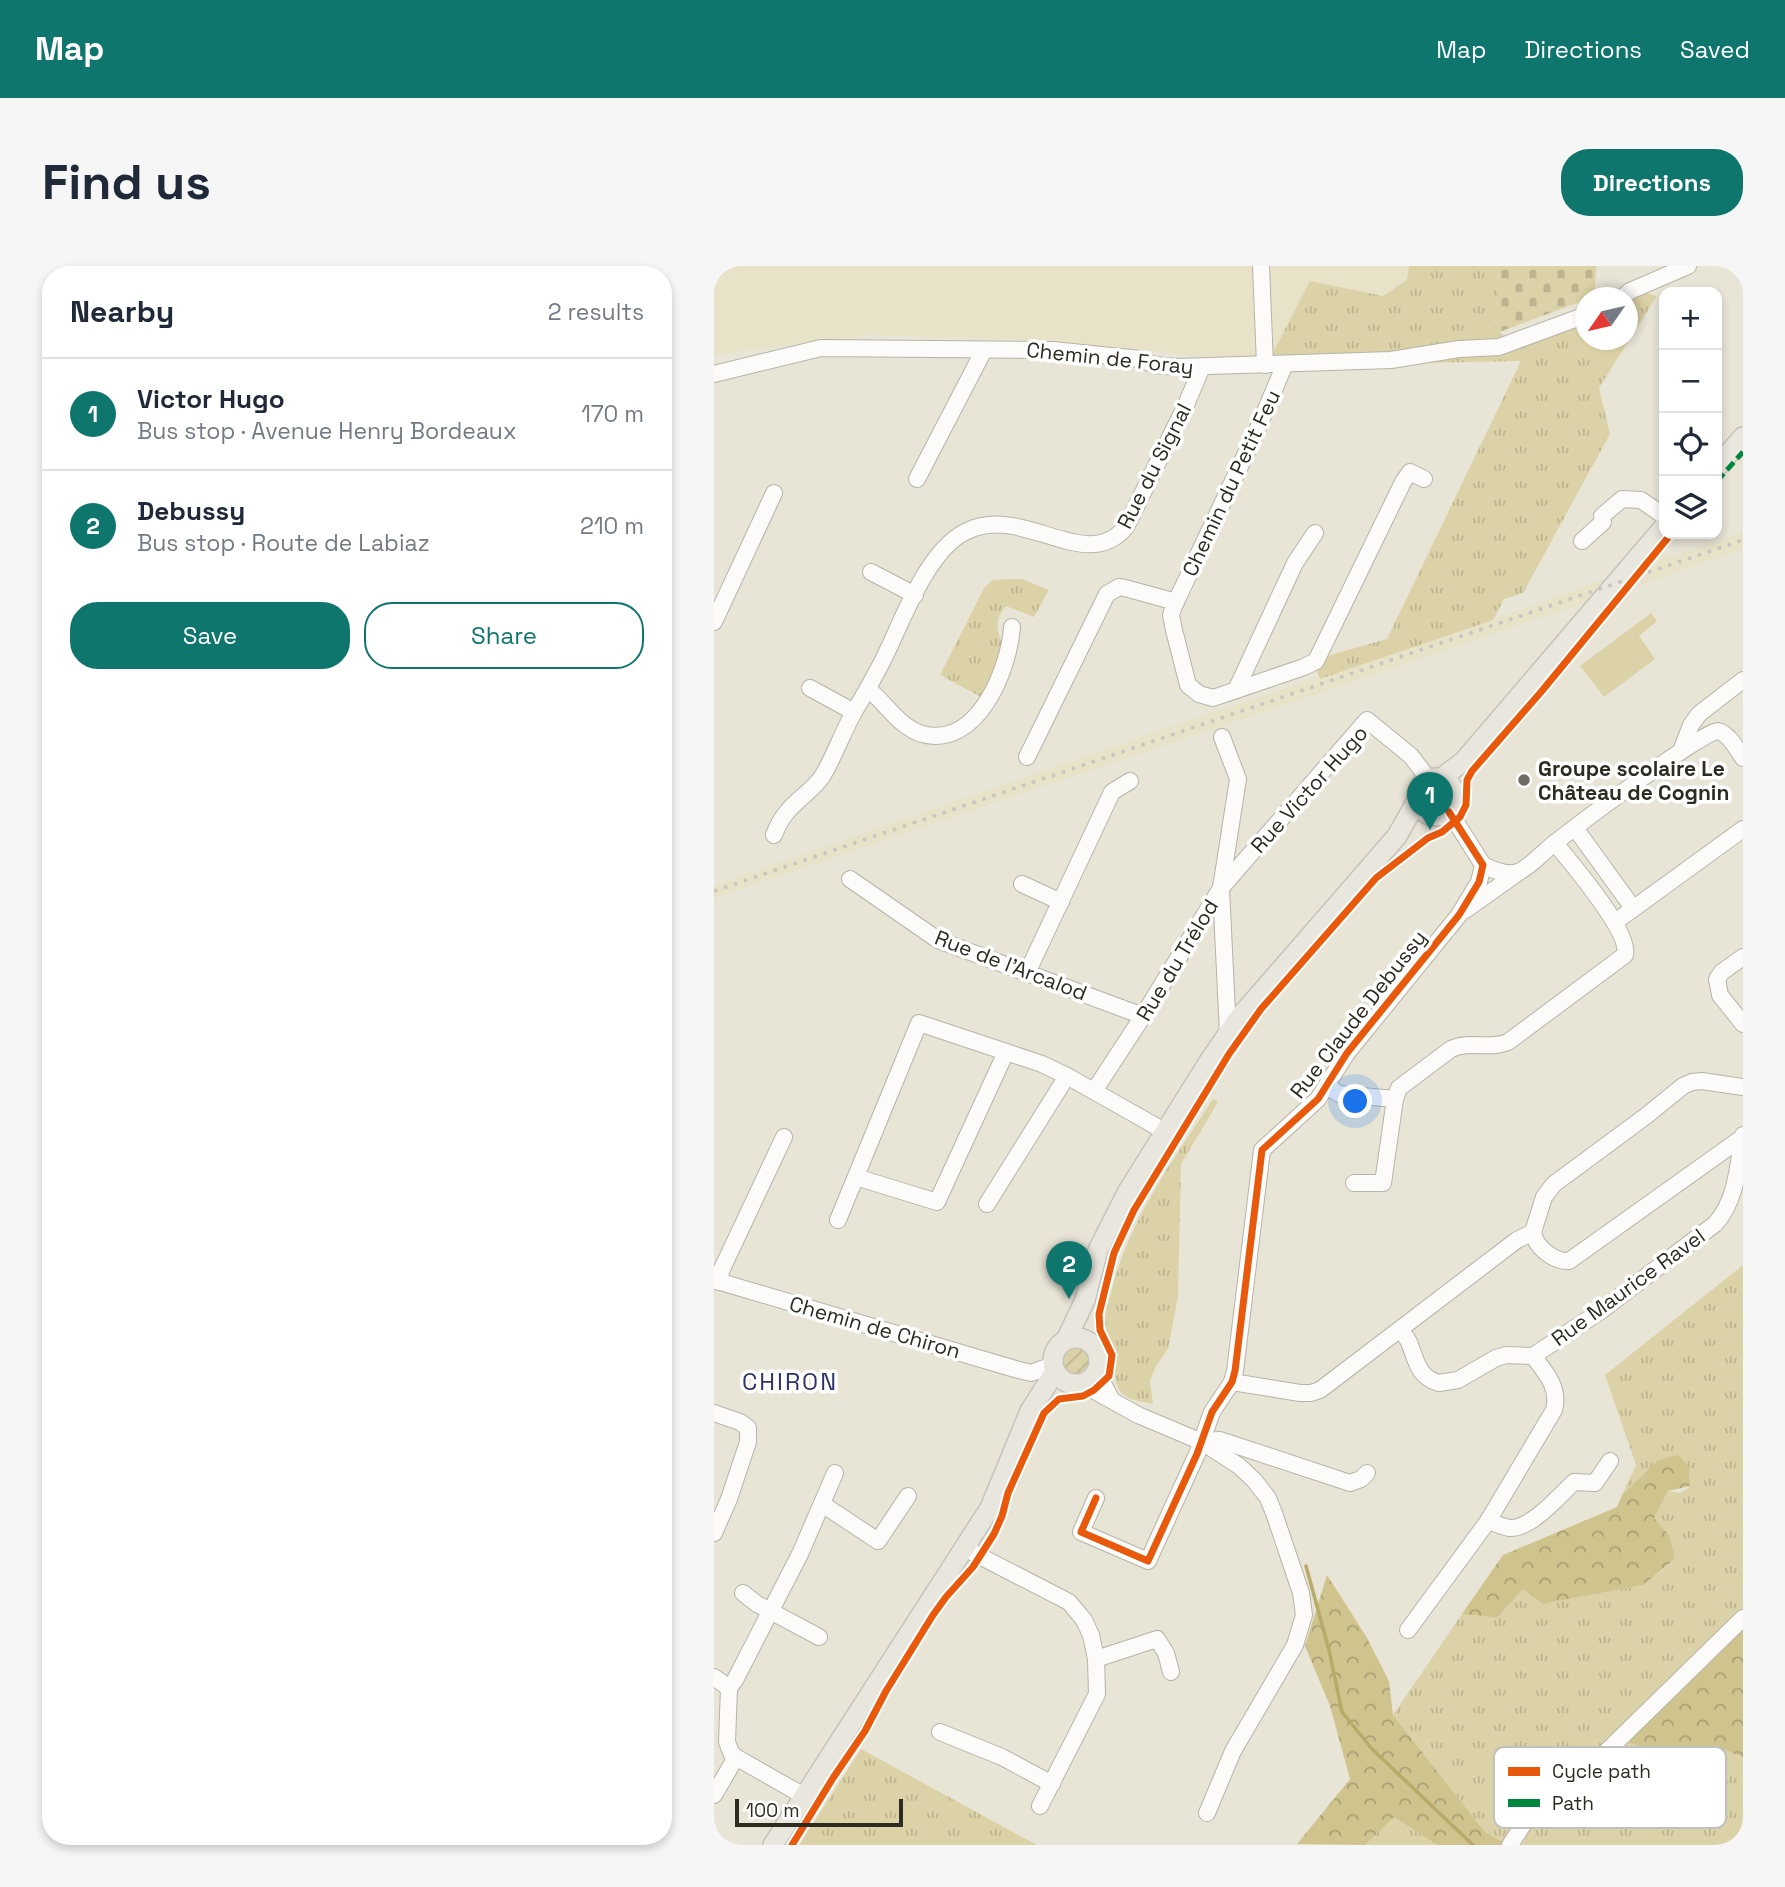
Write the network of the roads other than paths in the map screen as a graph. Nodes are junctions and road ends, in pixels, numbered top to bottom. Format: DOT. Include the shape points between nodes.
graph roads {
  1 [pos="1261,266"];
  2 [pos="1688,266"];
  3 [pos="1638,288"];
  4 [pos="1575,319"];
  5 [pos="984,350"];
  6 [pos="1285,364"];
  7 [pos="1265,365"];
  8 [pos="1202,367"];
  9 [pos="714,374"];
  10 [pos="1743,437"];
  11 [pos="1722,461"];
  12 [pos="917,479"];
  13 [pos="1424,479"];
  14 [pos="774,493"];
  15 [pos="1659,513"];
  16 [pos="1315,533"];
  17 [pos="1659,533"];
  18 [pos="1582,541"];
  19 [pos="871,572"];
  20 [pos="915,595"];
  21 [pos="1176,602"];
  22 [pos="714,622"];
  23 [pos="1012,626"];
  24 [pos="1743,680"];
  25 [pos="810,688"];
  26 [pos="868,689"];
  27 [pos="1236,690"];
  28 [pos="854,712"];
  29 [pos="1222,737"];
  30 [pos="1681,751"];
  31 [pos="1027,757"];
  32 [pos="1743,758"];
  33 [pos="1130,781"];
  34 [pos="1440,782"];
  35 [pos="1423,807"];
  36 [pos="1449,811"];
  37 [pos="1575,828"];
  38 [pos="1743,829"];
  39 [pos="774,835"];
  40 [pos="1555,843"];
  41 [pos="1483,865"];
  42 [pos="1519,872"];
  43 [pos="850,878"];
  44 [pos="1022,884"];
  45 [pos="1221,888"];
  46 [pos="1060,902"];
  47 [pos="1633,908"];
  48 [pos="1459,915"];
  49 [pos="1615,922"];
  50 [pos="1743,957"];
  51 [pos="1027,973"];
  52 [pos="1143,1016"];
  53 [pos="1743,1024"];
  54 [pos="1228,1034"];
  55 [pos="1006,1052"];
  56 [pos="1067,1076"];
  57 [pos="1327,1086"];
  58 [pos="1743,1087"];
  59 [pos="1094,1091"];
  60 [pos="1395,1099"];
  61 [pos="1166,1132"];
  62 [pos="1743,1136"];
  63 [pos="784,1137"];
  64 [pos="856,1177"];
  65 [pos="1354,1183"];
  66 [pos="987,1204"];
  67 [pos="838,1220"];
  68 [pos="1533,1232"];
  69 [pos="717,1281"];
  70 [pos="1085,1300"];
  71 [pos="1401,1330"];
  72 [pos="1066,1340"];
  73 [pos="1088,1341"];
  74 [pos="1533,1356"];
  75 [pos="1054,1369"];
  76 [pos="1031,1373"];
  77 [pos="1084,1380"];
  78 [pos="1232,1381"];
  79 [pos="1041,1394"];
  80 [pos="1030,1411"];
  81 [pos="714,1413"];
  82 [pos="1202,1442"];
  83 [pos="1609,1461"];
  84 [pos="835,1473"];
  85 [pos="1367,1473"];
  86 [pos="908,1496"];
  87 [pos="1096,1498"];
  88 [pos="822,1504"];
  89 [pos="1488,1521"];
  90 [pos="714,1533"];
  91 [pos="964,1548"];
  92 [pos="743,1592"];
  93 [pos="771,1611"];
  94 [pos="1743,1618"];
  95 [pos="1408,1630"];
  96 [pos="819,1637"];
  97 [pos="1096,1659"];
  98 [pos="1171,1672"];
  99 [pos="714,1677"];
  100 [pos="729,1688"];
  101 [pos="940,1732"];
  102 [pos="1611,1747"];
  103 [pos="736,1757"];
  104 [pos="1052,1784"];
  105 [pos="714,1795"];
  106 [pos="804,1796"];
  107 [pos="1040,1806"];
  108 [pos="1207,1813"];
  109 [pos="1521,1828"];
  110 [pos="773,1845"];
  111 [pos="1510,1845"];
  1 -- 7 [label="street"];
  2 -- 3 [label="street"];
  4 -- 6 [label="street, Chemin de Foray" via="1499,347 1391,360"];
  5 -- 8 [label="street, Chemin de Foray" via="1053,350 1140,359 1163,367"];
  5 -- 9 [label="street, Chemin de Foray" via="821,348"];
  5 -- 12 [label="street"];
  6 -- 7 [label="street, Chemin de Foray"];
  6 -- 21 [label="street, Chemin du Petit Feu"];
  7 -- 8 [label="street, Chemin de Foray"];
  8 -- 20 [label="street, Rue du Signal" via="1121,534 1080,544 1017,525 981,526 943,550"];
  10 -- 11 [label="main road"];
  13 -- 27 [label="street, Chemin du Petit Feu" via="1410,472 1403,482 1316,661"];
  14 -- 22 [label="street"];
  15 -- 18 [label="street" via="1640,500 1622,499"];
  16 -- 27 [label="street" via="1295,563"];
  17 -- 34 [label="main road" via="1464,761"];
  19 -- 20 [label="street"];
  20 -- 26 [label="street, Rue du Signal"];
  21 -- 27 [label="street, Chemin du Petit Feu" via="1171,615 1188,685 1213,698"];
  21 -- 31 [label="street, Chemin du Petit Feu" via="1125,587 1107,594"];
  23 -- 26 [label="street" via="1011,646 994,690 963,728 922,734"];
  24 -- 30 [label="street, Rue Claude Debussy" via="1699,714"];
  25 -- 28 [label="street"];
  26 -- 28 [label="street, Rue du Signal"];
  28 -- 39 [label="street, Rue du Signal" via="820,781 788,810"];
  29 -- 45 [label="street, Rue du Trélod" via="1238,779"];
  30 -- 32 [label="street, Rue Claude Debussy" via="1719,731"];
  30 -- 37 [label="street, Rue Claude Debussy"];
  33 -- 46 [label="street" via="1112,792"];
  34 -- 35 [label="main road" via="1421,787"];
  34 -- 36 [label="main road" via="1455,799"];
  34 -- 45 [label="street, Rue Victor Hugo" via="1367,720"];
  35 -- 36 [label="main road" via="1440,816"];
  35 -- 54 [label="main road"];
  36 -- 41 [label="street"];
  37 -- 40 [label="street, Rue Claude Debussy"];
  37 -- 47 [label="street"];
  38 -- 47 [label="street"];
  40 -- 42 [label="street, Rue Claude Debussy"];
  40 -- 49 [label="street"];
  41 -- 42 [label="street" via="1499,873"];
  41 -- 48 [label="street, Rue Claude Debussy" via="1479,882"];
  42 -- 48 [label="street, Rue Claude Debussy"];
  43 -- 51 [label="street, Rue de l'Arcalod" via="938,940"];
  44 -- 46 [label="street"];
  45 -- 52 [label="street, Rue du Trélod"];
  45 -- 54 [label="street"];
  46 -- 51 [label="street"];
  47 -- 49 [label="street"];
  48 -- 57 [label="street, Rue Claude Debussy" via="1348,1053"];
  49 -- 60 [label="street" via="1626,949 1619,961 1508,1042 1499,1046 1460,1044 1451,1049 1399,1088"];
  50 -- 53 [label="street" via="1717,979 1720,995"];
  51 -- 52 [label="street, Rue de l'Arcalod"];
  52 -- 59 [label="street, Rue du Trélod"];
  54 -- 61 [label="main road"];
  55 -- 56 [label="street"];
  55 -- 64 [label="street" via="937,1202"];
  55 -- 64 [label="street" via="919,1023"];
  56 -- 59 [label="street"];
  56 -- 66 [label="street"];
  57 -- 60 [label="street" via="1339,1094"];
  57 -- 78 [label="street, Rue Claude Debussy" via="1262,1150"];
  58 -- 68 [label="street" via="1702,1081 1683,1086 1554,1184 1544,1197"];
  59 -- 61 [label="street"];
  60 -- 65 [label="street" via="1382,1183"];
  61 -- 70 [label="main road" via="1098,1250"];
  62 -- 68 [label="street" via="1569,1261 1553,1257 1534,1240"];
  62 -- 74 [label="street, Rue Maurice Ravel" via="1733,1192 1723,1215 1602,1310"];
  63 -- 69 [label="street, Chemin de Chiron"];
  64 -- 67 [label="street"];
  68 -- 71 [label="street"];
  69 -- 76 [label="street, Chemin de Chiron"];
  70 -- 72 [label="main road"];
  70 -- 73 [label="main road"];
  71 -- 74 [label="street, Rue Maurice Ravel" via="1421,1373 1439,1383 1458,1380 1506,1355"];
  71 -- 78 [label="street" via="1311,1393"];
  72 -- 73 [label="main road"];
  72 -- 75 [label="main road" via="1055,1350"];
  73 -- 77 [label="main road" via="1100,1360"];
  74 -- 89 [label="street" via="1551,1381 1556,1400"];
  75 -- 76 [label="street"];
  75 -- 77 [label="main road" via="1066,1383"];
  75 -- 79 [label="main road"];
  76 -- 79 [label="street"];
  77 -- 80 [label="main road"];
  77 -- 82 [label="street" via="1138,1415"];
  78 -- 82 [label="street, Rue Claude Debussy" via="1212,1412"];
  79 -- 80 [label="main road"];
  80 -- 91 [label="main road" via="990,1508"];
  81 -- 90 [label="street" via="740,1422 749,1433"];
  82 -- 85 [label="street" via="1220,1440 1350,1483"];
  82 -- 87 [label="street, Rue Claude Debussy" via="1148,1561 1081,1532"];
  82 -- 108 [label="street" via="1239,1466 1268,1498 1301,1593 1304,1615 1295,1645 1233,1751"];
  83 -- 89 [label="street" via="1595,1483 1574,1482 1520,1527"];
  84 -- 88 [label="street"];
  86 -- 88 [label="street" via="878,1541"];
  88 -- 93 [label="street"];
  89 -- 95 [label="street"];
  91 -- 97 [label="street" via="1069,1602 1088,1628"];
  91 -- 106 [label="main road"];
  92 -- 93 [label="street"];
  93 -- 96 [label="street"];
  93 -- 100 [label="street"];
  94 -- 102 [label="street"];
  97 -- 98 [label="street" via="1157,1639 1167,1653"];
  97 -- 104 [label="street" via="1097,1694"];
  99 -- 100 [label="street"];
  100 -- 103 [label="street" via="727,1742"];
  101 -- 104 [label="street"];
  103 -- 105 [label="street"];
  103 -- 106 [label="street"];
  104 -- 107 [label="street"];
  106 -- 110 [label="main road"];
  109 -- 111 [label="street"];
}
